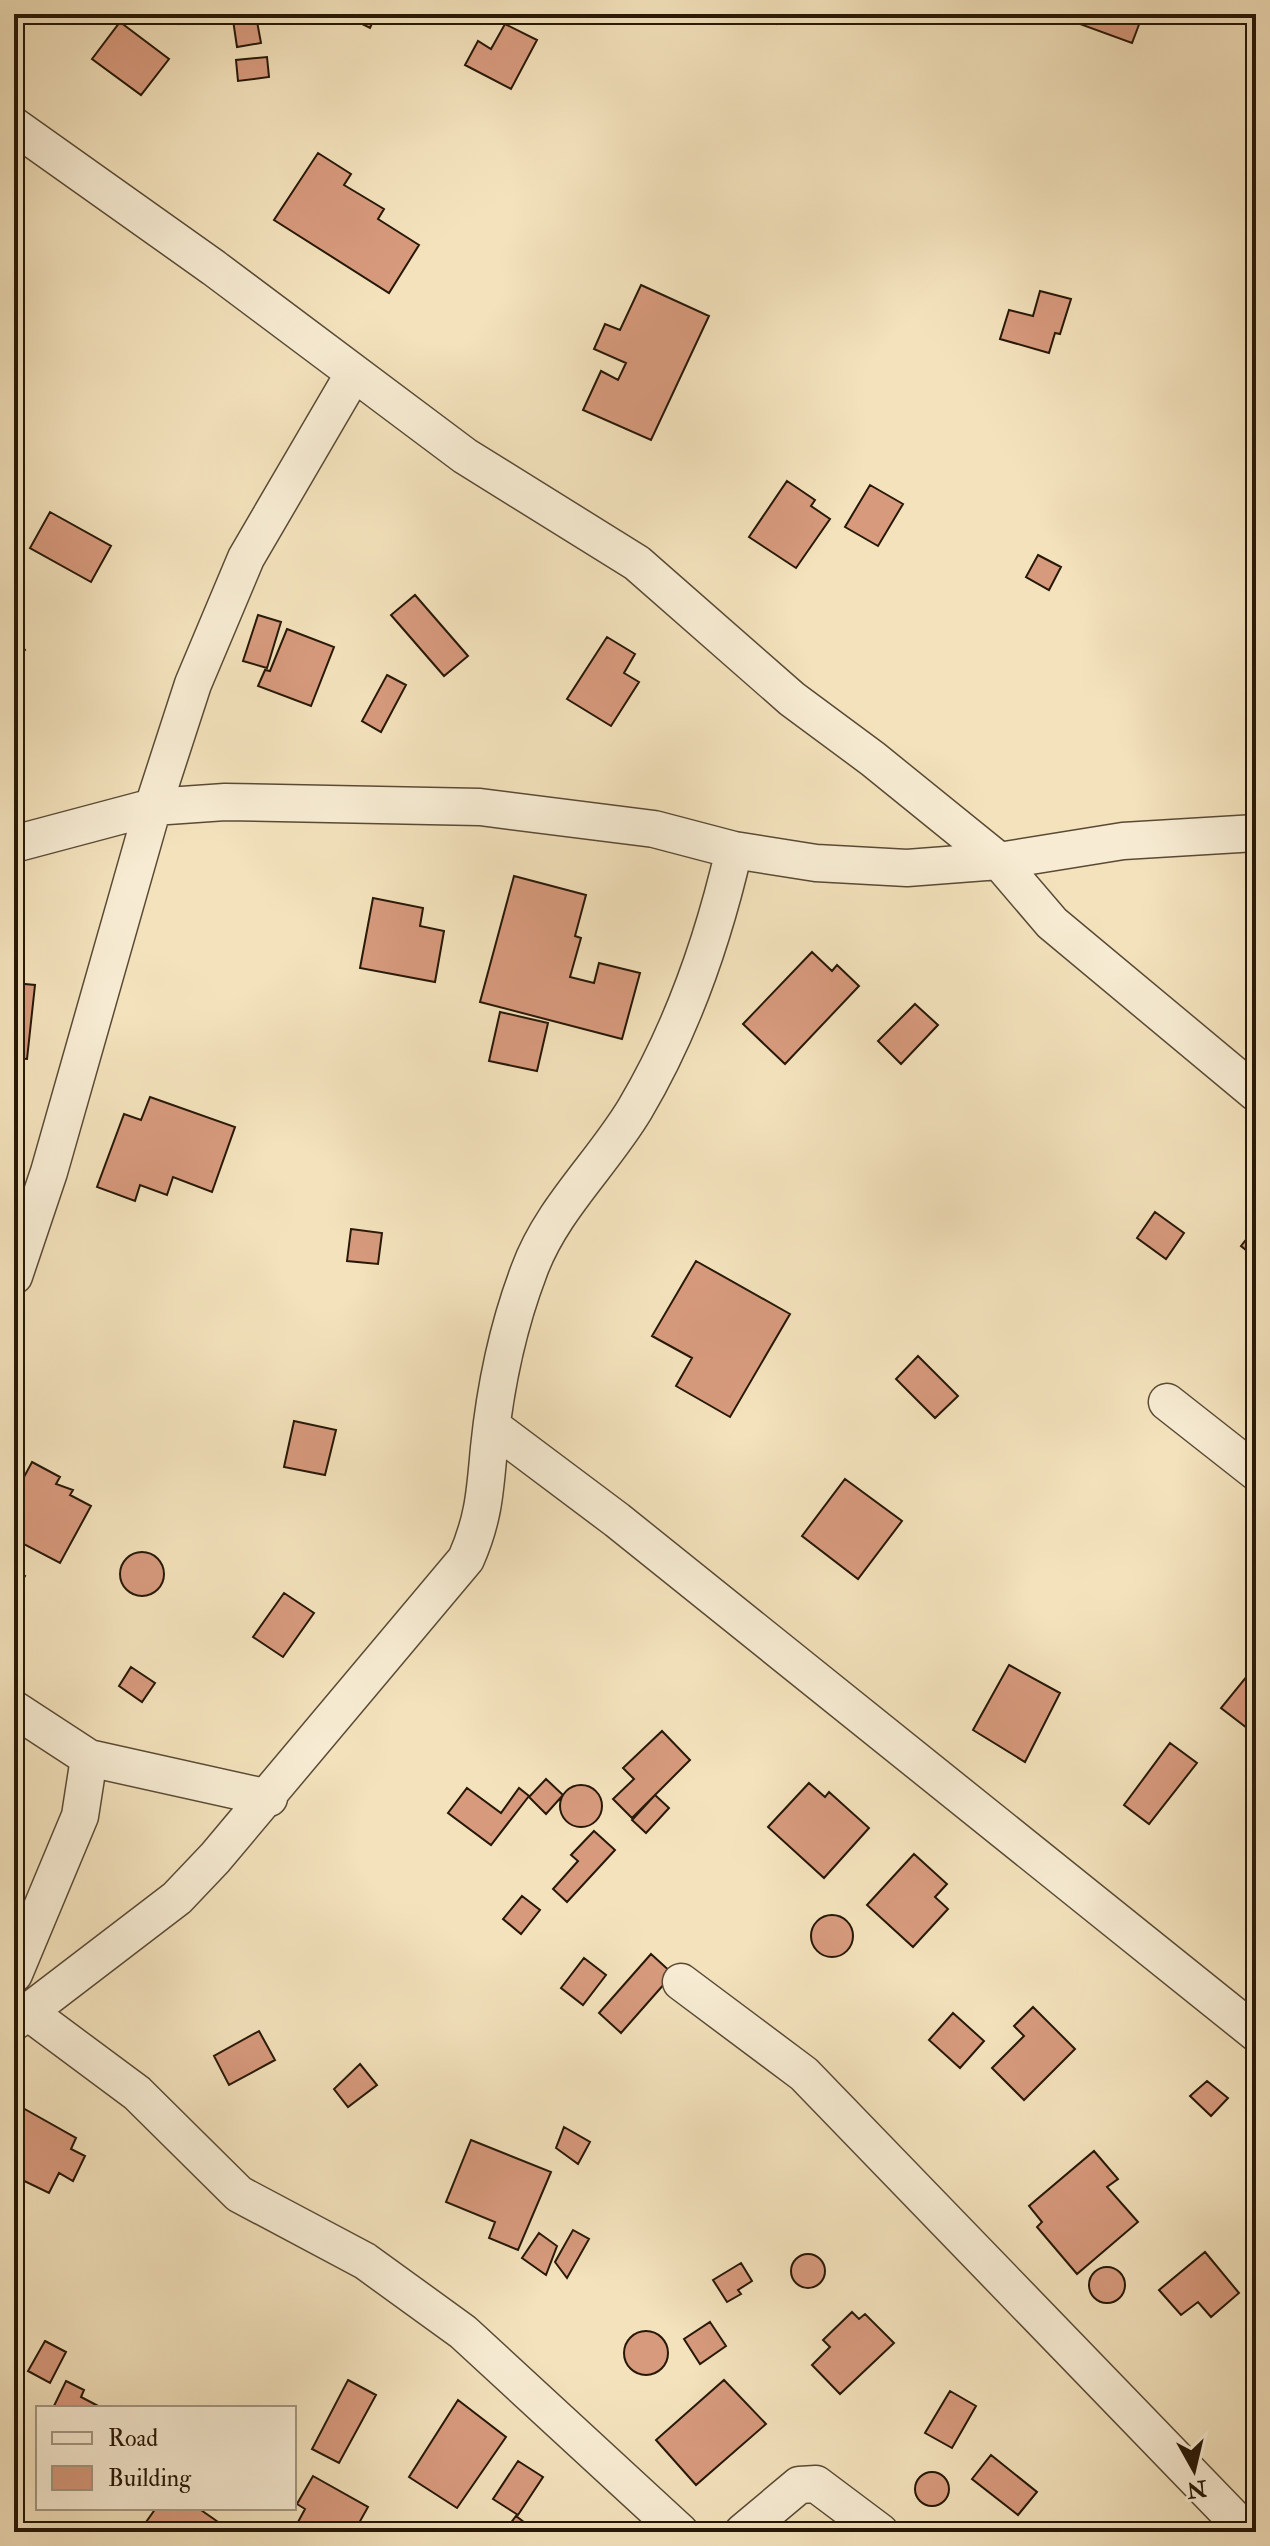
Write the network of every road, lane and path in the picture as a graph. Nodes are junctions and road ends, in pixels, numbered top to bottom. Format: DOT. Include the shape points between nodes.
graph roads {
  1 [pos="14,126"];
  2 [pos="354,373"];
  3 [pos="153,807"];
  4 [pos="1256,833"];
  5 [pos="14,844"];
  6 [pos="734,850"];
  7 [pos="999,861"];
  8 [pos="1256,1093"];
  9 [pos="14,1276"];
  10 [pos="1167,1402"];
  11 [pos="493,1427"];
  12 [pos="1256,1472"];
  13 [pos="14,1709"];
  14 [pos="89,1758"];
  15 [pos="269,1798"];
  16 [pos="14,1974"];
  17 [pos="681,1982"];
  18 [pos="21,2017"];
  19 [pos="1256,2033"];
  20 [pos="680,2532"];
  21 [pos="743,2532"];
  22 [pos="880,2532"];
  23 [pos="1247,2532"];
  1 -- 2 [label="street"];
  2 -- 3 [label="street" via="246,558 193,684"];
  2 -- 7 [label="street" via="465,456 637,563 792,699"];
  3 -- 5 [label="street"];
  3 -- 6 [label="street" via="225,802 480,807 654,829"];
  3 -- 9 [label="street" via="49,1172"];
  4 -- 7 [label="street" via="1123,841"];
  6 -- 7 [label="street" via="816,863 892,867"];
  6 -- 11 [label="street" via="714,934 665,1051 634,1109 552,1224 529,1269 508,1336"];
  7 -- 8 [label="street" via="1052,923"];
  10 -- 12 [label="street"];
  11 -- 15 [label="street" via="488,1490 466,1559"];
  11 -- 19 [label="street" via="617,1520"];
  13 -- 14 [label="street"];
  14 -- 15 [label="street"];
  14 -- 16 [label="street" via="80,1816"];
  15 -- 18 [label="street" via="177,1898"];
  17 -- 23 [label="street" via="804,2074"];
  18 -- 20 [label="street" via="137,2093 239,2194 365,2261 463,2332"];
  21 -- 22 [label="street" via="799,2485 816,2484"];
}
